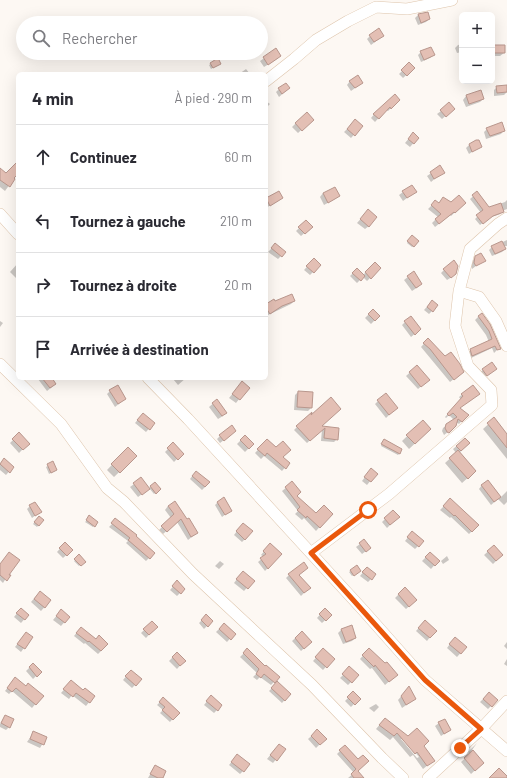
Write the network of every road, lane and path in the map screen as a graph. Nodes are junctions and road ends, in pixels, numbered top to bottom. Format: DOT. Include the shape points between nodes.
graph roads {
  1 [pos="452,0"];
  2 [pos="268,80"];
  3 [pos="0,214"];
  4 [pos="507,218"];
  5 [pos="16,232"];
  6 [pos="459,291"];
  7 [pos="507,346"];
  8 [pos="0,364"];
  9 [pos="16,380"];
  10 [pos="16,380"];
  11 [pos="150,380"];
  12 [pos="311,553"];
  13 [pos="507,701"];
  14 [pos="481,729"];
  15 [pos="507,751"];
  16 [pos="404,778"];
  17 [pos="428,778"];
  1 -- 2 [label="street" via="407,9 376,7 316,40"];
  3 -- 5 [label="street"];
  4 -- 6 [label="street" via="470,249"];
  6 -- 7 [label="street" via="479,297 496,321"];
  6 -- 12 [label="street" via="455,326 468,366 491,390 492,405 389,494"];
  8 -- 10 [label="street"];
  9 -- 16 [label="street" via="61,424 107,488 124,502 193,574 312,685"];
  11 -- 12 [label="street"];
  12 -- 14 [label="street" via="425,680"];
  13 -- 14 [label="street"];
  14 -- 15 [label="street"];
  14 -- 17 [label="street"];
}
